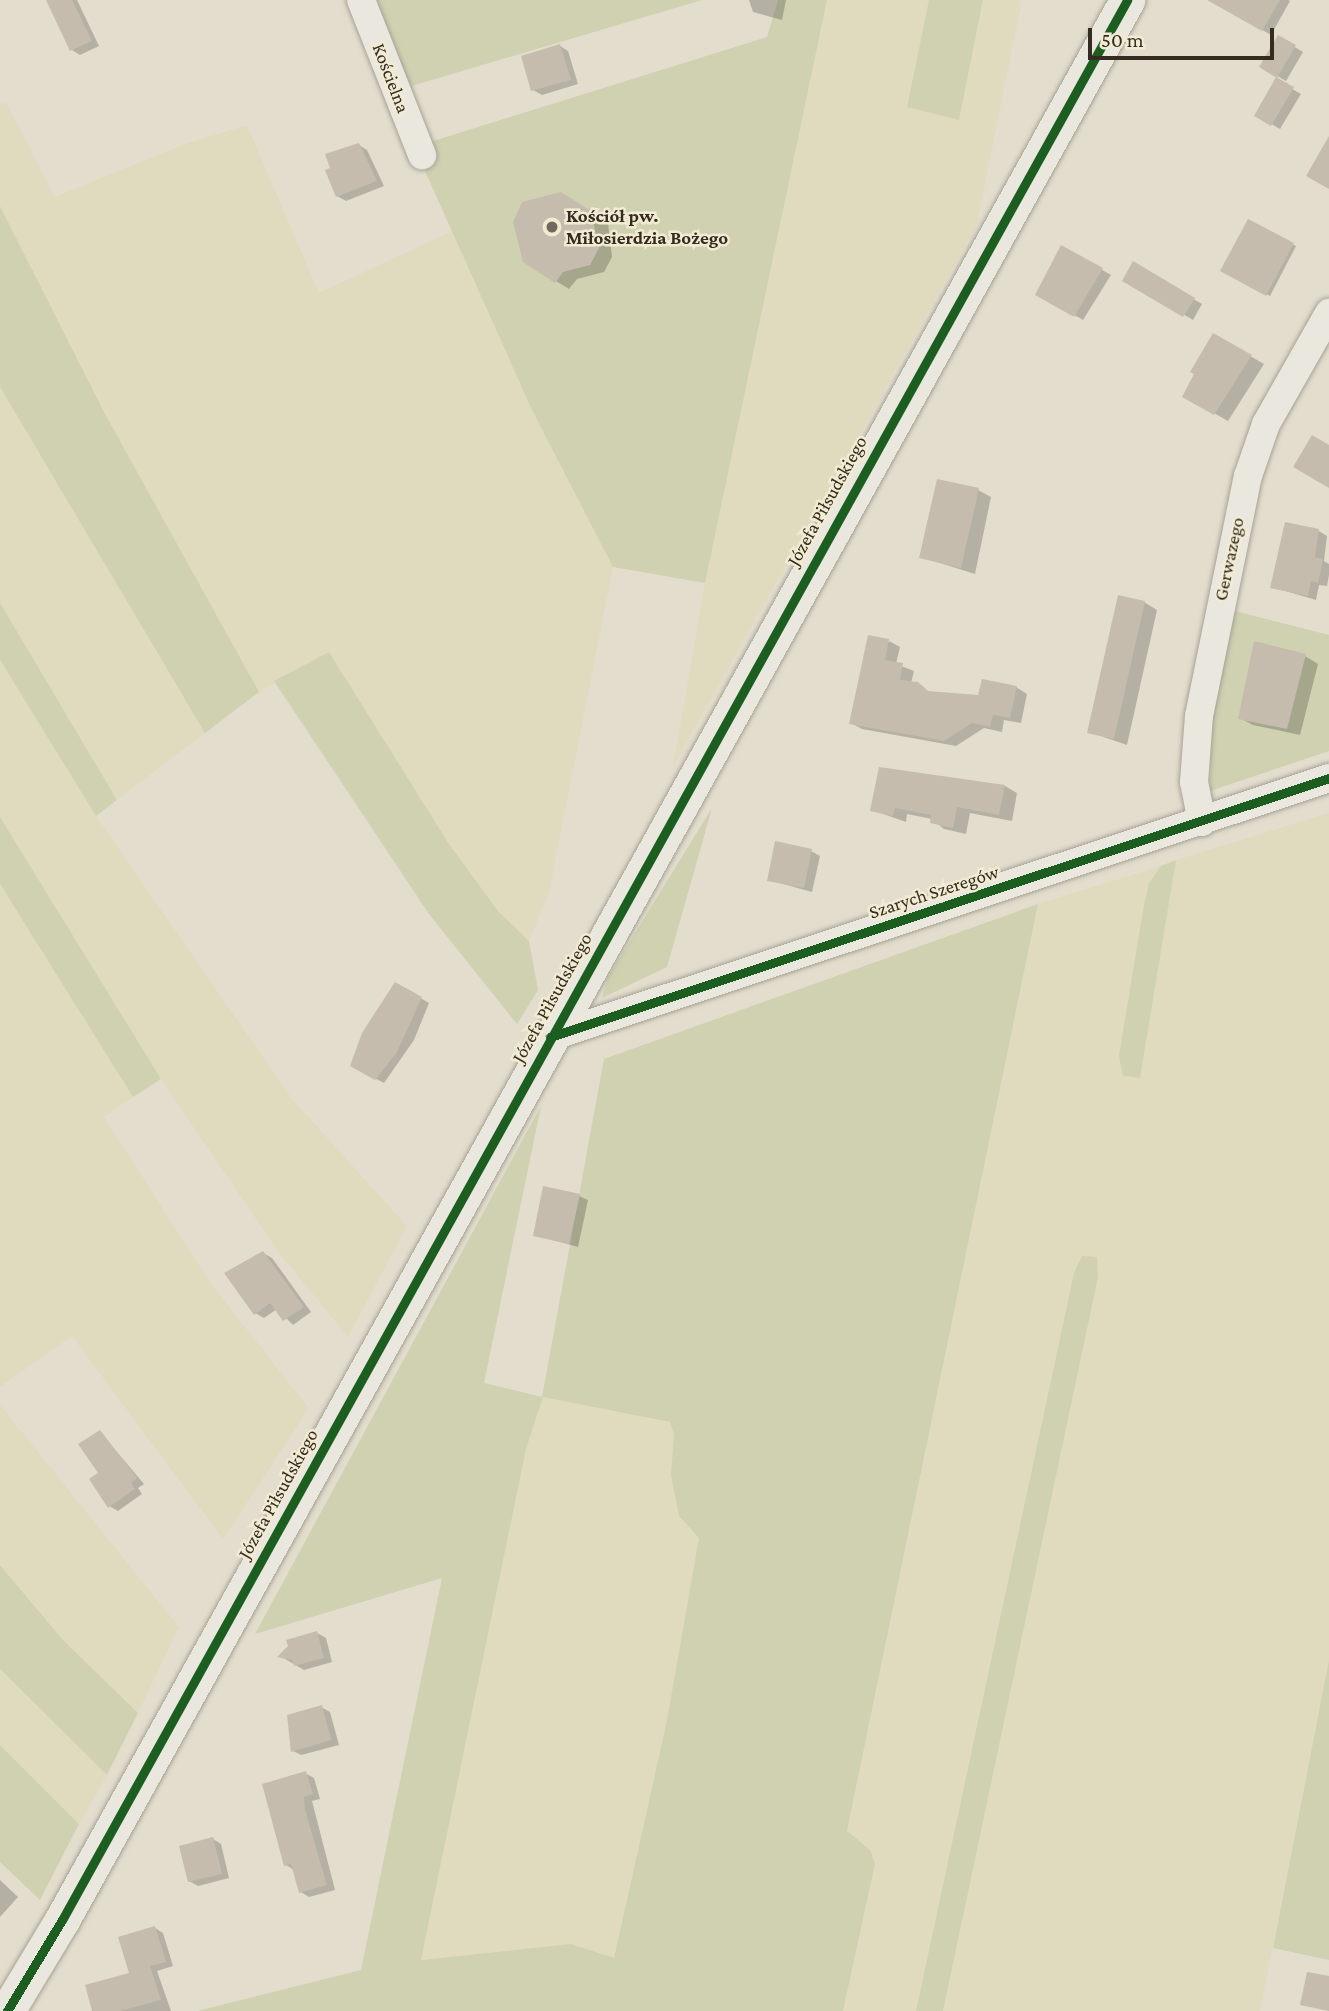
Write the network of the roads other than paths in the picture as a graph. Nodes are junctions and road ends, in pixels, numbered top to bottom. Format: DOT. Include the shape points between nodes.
graph roads {
  1 [pos="361,0"];
  2 [pos="1126,0"];
  3 [pos="422,155"];
  4 [pos="1329,313"];
  5 [pos="1329,778"];
  6 [pos="1202,822"];
  7 [pos="551,1037"];
  8 [pos="7,2011"];
  1 -- 3 [label="street, Kościelna"];
  2 -- 7 [label="street, Józefa Piłsudskiego"];
  4 -- 6 [label="street, Gerwazego" via="1266,424 1248,476 1199,716 1194,782"];
  5 -- 6 [label="street, Szarych Szeregów"];
  6 -- 7 [label="street, Szarych Szeregów"];
  7 -- 8 [label="street, Józefa Piłsudskiego" via="69,1908"];
}
